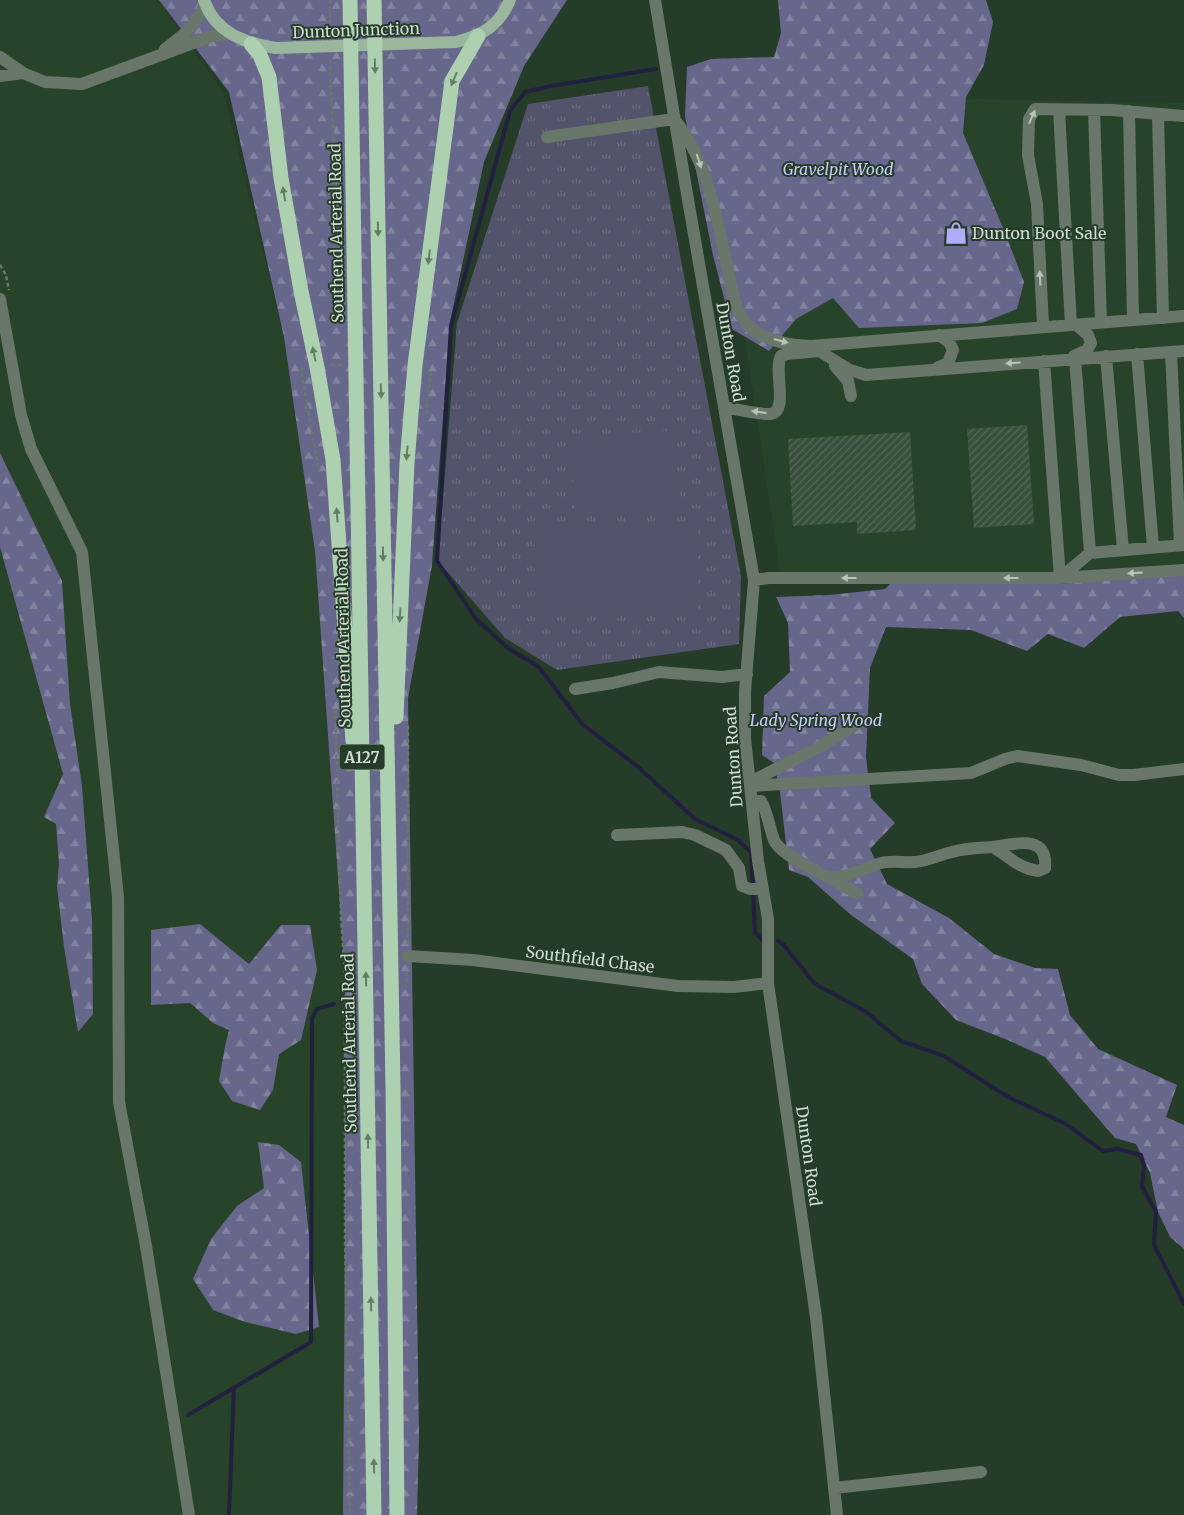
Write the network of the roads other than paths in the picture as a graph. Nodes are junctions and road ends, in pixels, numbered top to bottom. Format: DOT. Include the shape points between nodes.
graph roads {
  1 [pos="350,0"];
  2 [pos="374,0"];
  3 [pos="510,0"];
  4 [pos="655,0"];
  5 [pos="204,2"];
  6 [pos="229,34"];
  7 [pos="478,36"];
  8 [pos="251,44"];
  9 [pos="0,57"];
  10 [pos="155,57"];
  11 [pos="23,73"];
  12 [pos="0,76"];
  13 [pos="1059,110"];
  14 [pos="1094,110"];
  15 [pos="1129,112"];
  16 [pos="1158,114"];
  17 [pos="1184,116"];
  18 [pos="674,119"];
  19 [pos="547,137"];
  20 [pos="0,299"];
  21 [pos="1184,316"];
  22 [pos="1162,318"];
  23 [pos="1133,320"];
  24 [pos="1101,322"];
  25 [pos="1073,324"];
  26 [pos="1043,326"];
  27 [pos="939,335"];
  28 [pos="812,351"];
  29 [pos="1178,351"];
  30 [pos="1137,354"];
  31 [pos="1106,356"];
  32 [pos="1071,359"];
  33 [pos="1044,361"];
  34 [pos="935,369"];
  35 [pos="851,396"];
  36 [pos="724,408"];
  37 [pos="1182,545"];
  38 [pos="1153,548"];
  39 [pos="1123,550"];
  40 [pos="1090,552"];
  41 [pos="1184,570"];
  42 [pos="1060,578"];
  43 [pos="754,580"];
  44 [pos="747,674"];
  45 [pos="575,689"];
  46 [pos="857,724"];
  47 [pos="1184,769"];
  48 [pos="750,784"];
  49 [pos="752,801"];
  50 [pos="617,834"];
  51 [pos="993,847"];
  52 [pos="364,877"];
  53 [pos="829,878"];
  54 [pos="762,889"];
  55 [pos="857,893"];
  56 [pos="390,955"];
  57 [pos="408,956"];
  58 [pos="768,983"];
  59 [pos="981,1472"];
  60 [pos="834,1488"];
  61 [pos="189,1515"];
  62 [pos="374,1515"];
  63 [pos="397,1515"];
  64 [pos="837,1515"];
  1 -- 52 [label="highway, Southend Arterial Road / A127"];
  2 -- 56 [label="highway, A127, one-way"];
  3 -- 7 [label="main road, Dunton Junction" via="493,26"];
  4 -- 18 [label="street, Dunton Road"];
  5 -- 6 [label="main road, Dunton Junction"];
  5 -- 10 [label="street" via="189,32"];
  6 -- 8 [label="main road, Dunton Junction"];
  6 -- 10 [label="street" via="212,36"];
  7 -- 8 [label="main road, Dunton Junction" via="456,42 308,48"];
  7 -- 56 [label="highway, one-way" via="452,81 415,365 397,657"];
  52 -- 8 [label="highway, one-way" via="333,460 281,178 269,77 260,55"];
  9 -- 11 [label="street"];
  10 -- 11 [label="street" via="82,84 45,82"];
  11 -- 12 [label="street"];
  13 -- 14 [label="street"];
  13 -- 25 [label="street"];
  26 -- 13 [label="street, one-way" via="1037,204 1028,156 1028,125 1035,109"];
  14 -- 15 [label="street"];
  14 -- 24 [label="street"];
  15 -- 16 [label="street"];
  15 -- 23 [label="street"];
  16 -- 17 [label="street"];
  16 -- 22 [label="street"];
  18 -- 19 [label="street"];
  18 -- 27 [label="street, one-way" via="698,157 736,302 741,316 754,330 779,341 806,346"];
  18 -- 36 [label="street, Dunton Road"];
  20 -- 61 [label="street" via="21,415 31,449 82,552 118,897 119,1102 146,1246"];
  21 -- 22 [label="street"];
  22 -- 23 [label="street"];
  23 -- 24 [label="street"];
  24 -- 25 [label="street"];
  25 -- 26 [label="street"];
  25 -- 32 [label="street" via="1088,335 1091,343 1087,350"];
  26 -- 27 [label="street"];
  27 -- 34 [label="street" via="949,342 953,350 948,363"];
  28 -- 34 [label="street" via="822,352 850,370 866,375"];
  28 -- 35 [label="street" via="846,377"];
  28 -- 36 [label="street, one-way" via="780,357 780,402 774,412"];
  29 -- 30 [label="street"];
  29 -- 37 [label="street"];
  30 -- 31 [label="street"];
  30 -- 38 [label="street"];
  31 -- 32 [label="street"];
  31 -- 39 [label="street"];
  32 -- 33 [label="street"];
  32 -- 40 [label="street"];
  33 -- 34 [label="street, one-way"];
  33 -- 42 [label="street"];
  36 -- 43 [label="street, Dunton Road"];
  37 -- 38 [label="street"];
  38 -- 39 [label="street"];
  39 -- 40 [label="street"];
  40 -- 42 [label="street"];
  41 -- 42 [label="street, one-way"];
  42 -- 43 [label="street, one-way"];
  43 -- 44 [label="street, Dunton Road"];
  44 -- 45 [label="street" via="722,676 659,672"];
  44 -- 48 [label="street, Dunton Road" via="745,738"];
  46 -- 48 [label="street"];
  47 -- 48 [label="street" via="1119,775 1081,764 1017,756 971,773"];
  48 -- 49 [label="street, Dunton Road"];
  49 -- 53 [label="street" via="761,801 774,841 781,849"];
  49 -- 54 [label="street, Dunton Road"];
  50 -- 54 [label="street" via="682,832 695,835 726,850 739,868 742,886"];
  51 -- 53 [label="street" via="951,852 915,862 883,862"];
  62 -- 52 [label="highway, Southend Arterial Road / A127, one-way"];
  53 -- 55 [label="street"];
  54 -- 58 [label="street, Dunton Road" via="768,919"];
  56 -- 63 [label="highway, A127"];
  57 -- 58 [label="street, Southfield Chase" via="474,960 678,986 734,987"];
  58 -- 60 [label="street, Dunton Road" via="816,1317"];
  59 -- 60 [label="street"];
  60 -- 64 [label="street, Dunton Road"];
}
